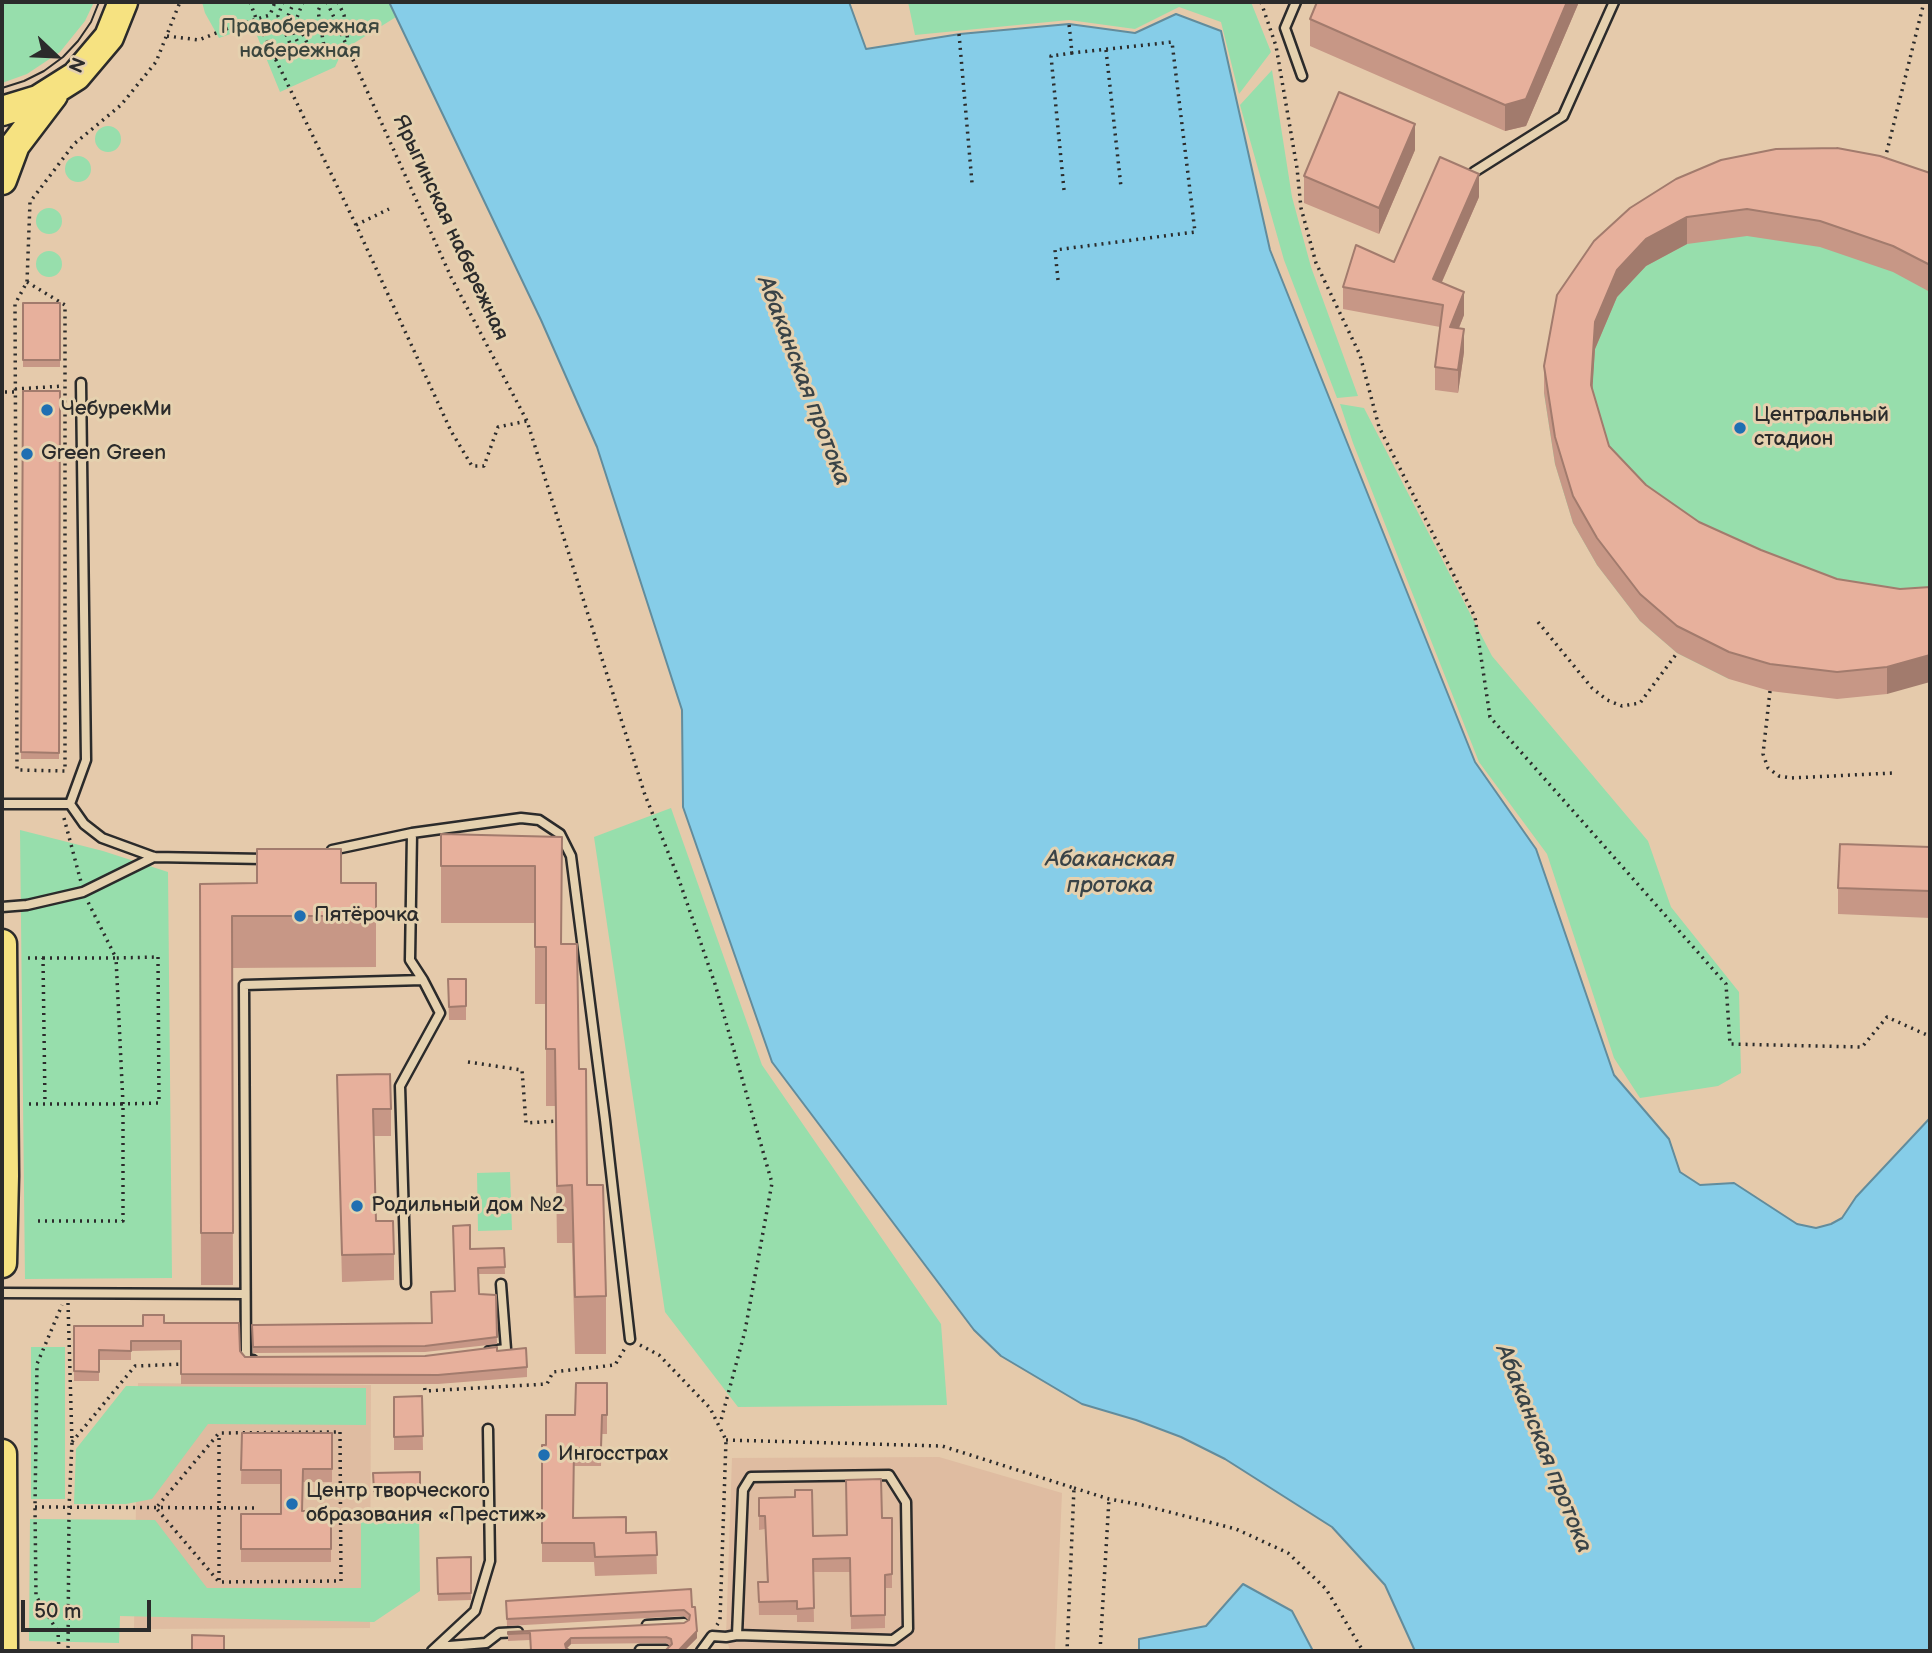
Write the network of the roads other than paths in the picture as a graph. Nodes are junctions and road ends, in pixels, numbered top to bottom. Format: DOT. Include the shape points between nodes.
graph roads {
  1 [pos="123,2"];
  2 [pos="1296,2"];
  3 [pos="1614,2"];
  4 [pos="1302,76"];
  5 [pos="57,90"];
  6 [pos="2,111"];
  7 [pos="1474,172"];
  8 [pos="2,180"];
  9 [pos="81,383"];
  10 [pos="2,804"];
  11 [pos="70,804"];
  12 [pos="412,834"];
  13 [pos="317,854"];
  14 [pos="154,857"];
  15 [pos="276,859"];
  16 [pos="2,907"];
  17 [pos="2,944"];
  18 [pos="423,980"];
  19 [pos="2,1264"];
  20 [pos="406,1284"];
  21 [pos="501,1284"];
  22 [pos="2,1293"];
  23 [pos="245,1294"];
  24 [pos="629,1339"];
  25 [pos="479,1352"];
  26 [pos="260,1360"];
  27 [pos="488,1429"];
  28 [pos="2,1454"];
  29 [pos="684,1623"];
  30 [pos="631,1626"];
  31 [pos="525,1632"];
  32 [pos="737,1634"];
  33 [pos="435,1649"];
  34 [pos="625,1650"];
  35 [pos="666,1650"];
  36 [pos="3,1651"];
  37 [pos="701,1651"];
  1 -- 5 [label="highway" via="109,37 94,57"];
  2 -- 4 [label="lane" via="1285,28"];
  3 -- 7 [label="lane" via="1563,116"];
  5 -- 6 [label="highway"];
  5 -- 8 [label="highway" via="15,145"];
  9 -- 11 [label="lane" via="86,760"];
  10 -- 11 [label="lane"];
  11 -- 14 [label="lane" via="84,824 102,838"];
  12 -- 13 [label="lane"];
  12 -- 18 [label="lane" via="410,960"];
  12 -- 24 [label="lane" via="521,818 539,820 560,834 571,856"];
  14 -- 15 [label="lane"];
  14 -- 16 [label="lane" via="83,892"];
  17 -- 19 [label="highway"];
  18 -- 20 [label="lane" via="440,1013 400,1086"];
  18 -- 23 [label="lane" via="244,985"];
  21 -- 25 [label="lane" via="506,1349"];
  22 -- 23 [label="lane"];
  23 -- 26 [label="lane" via="246,1360"];
  27 -- 33 [label="lane" via="490,1561 475,1611"];
  28 -- 36 [label="highway"];
  29 -- 30 [label="lane"];
  31 -- 33 [label="lane" via="499,1633 486,1643"];
  32 -- 32 [label="lane" via="743,1490 751,1478 889,1475 906,1502 908,1629 892,1640"];
  32 -- 37 [label="lane" via="712,1636"];
  34 -- 35 [label="lane"];
}
